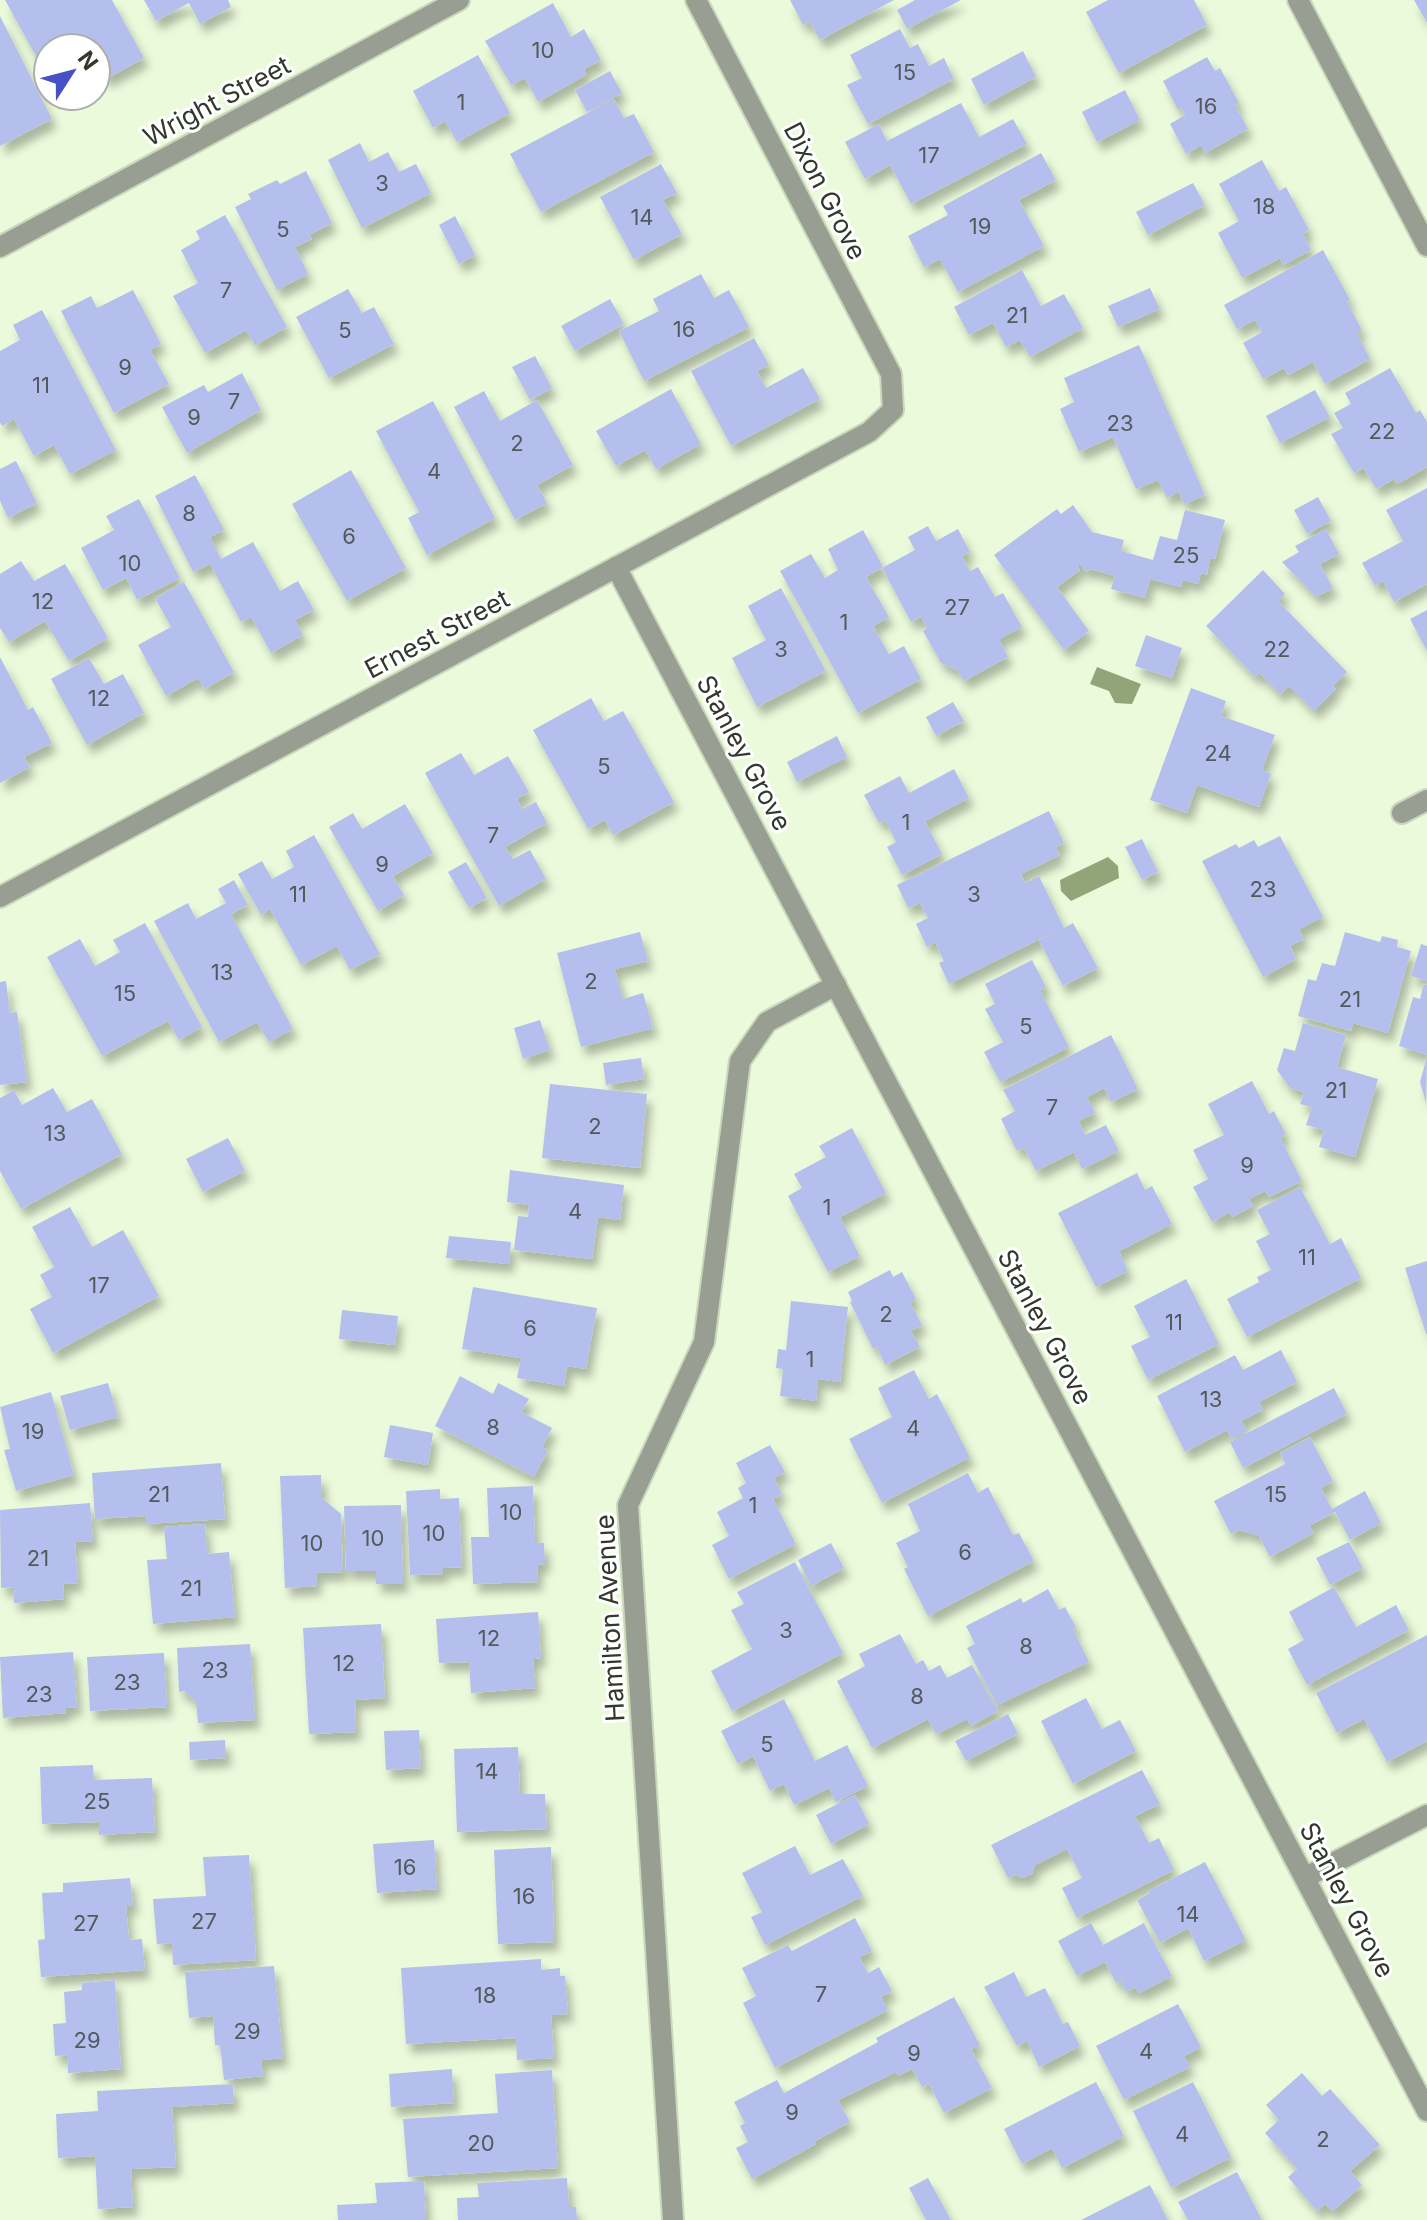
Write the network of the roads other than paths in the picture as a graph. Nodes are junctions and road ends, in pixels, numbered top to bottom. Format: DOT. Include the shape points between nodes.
graph roads {
  1 [pos="459,0"];
  2 [pos="696,0"];
  3 [pos="1298,0"];
  4 [pos="1427,246"];
  5 [pos="0,247"];
  6 [pos="893,410"];
  7 [pos="616,567"];
  8 [pos="1427,800"];
  9 [pos="1402,813"];
  10 [pos="0,897"];
  11 [pos="836,985"];
  12 [pos="1427,1815"];
  13 [pos="1306,1877"];
  14 [pos="1427,2111"];
  15 [pos="673,2220"];
  1 -- 5 [label="street, Wright Street"];
  2 -- 6 [label="street, Dixon Grove" via="891,374"];
  3 -- 4 [label="street"];
  6 -- 7 [label="street, Ernest Street" via="869,432"];
  7 -- 10 [label="street, Ernest Street"];
  7 -- 11 [label="street, Stanley Grove"];
  8 -- 9 [label="street"];
  11 -- 13 [label="street, Stanley Grove"];
  11 -- 15 [label="street, Hamilton Avenue" via="767,1022 740,1061 704,1342 628,1505"];
  12 -- 13 [label="street"];
  13 -- 14 [label="street, Stanley Grove"];
}
